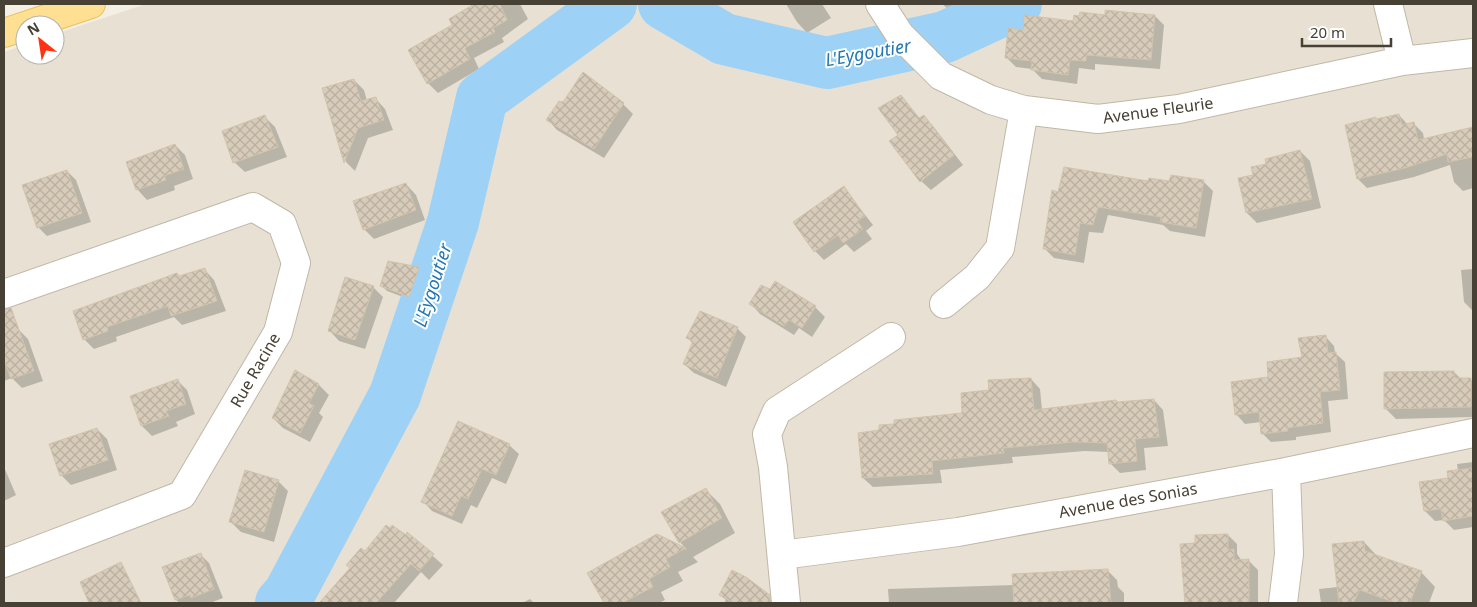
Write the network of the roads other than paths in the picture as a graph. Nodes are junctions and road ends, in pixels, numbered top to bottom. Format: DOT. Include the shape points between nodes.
graph roads {
  1 [pos="91,4"];
  2 [pos="880,4"];
  3 [pos="1388,4"];
  4 [pos="57,15"];
  5 [pos="1473,53"];
  6 [pos="1402,61"];
  7 [pos="1024,110"];
  8 [pos="4,294"];
  9 [pos="944,304"];
  10 [pos="891,337"];
  11 [pos="1473,432"];
  12 [pos="1286,472"];
  13 [pos="782,555"];
  14 [pos="4,563"];
  15 [pos="786,603"];
  16 [pos="1283,603"];
  1 -- 4 [label="main road"];
  2 -- 7 [label="street, Avenue Fleurie" via="900,35 941,76 991,100"];
  3 -- 6 [label="street"];
  5 -- 6 [label="street, Avenue Fleurie"];
  6 -- 7 [label="street, Avenue Fleurie" via="1179,110 1098,119"];
  7 -- 9 [label="street" via="1000,248 977,277"];
  8 -- 14 [label="street, Rue Racine" via="253,207 282,224 296,263 278,332 182,494"];
  10 -- 13 [label="street" via="778,411 767,434"];
  11 -- 12 [label="street, Avenue des Sonias"];
  12 -- 13 [label="street, Avenue des Sonias" via="958,532"];
  12 -- 16 [label="street" via="1289,554"];
  13 -- 15 [label="street"];
}
